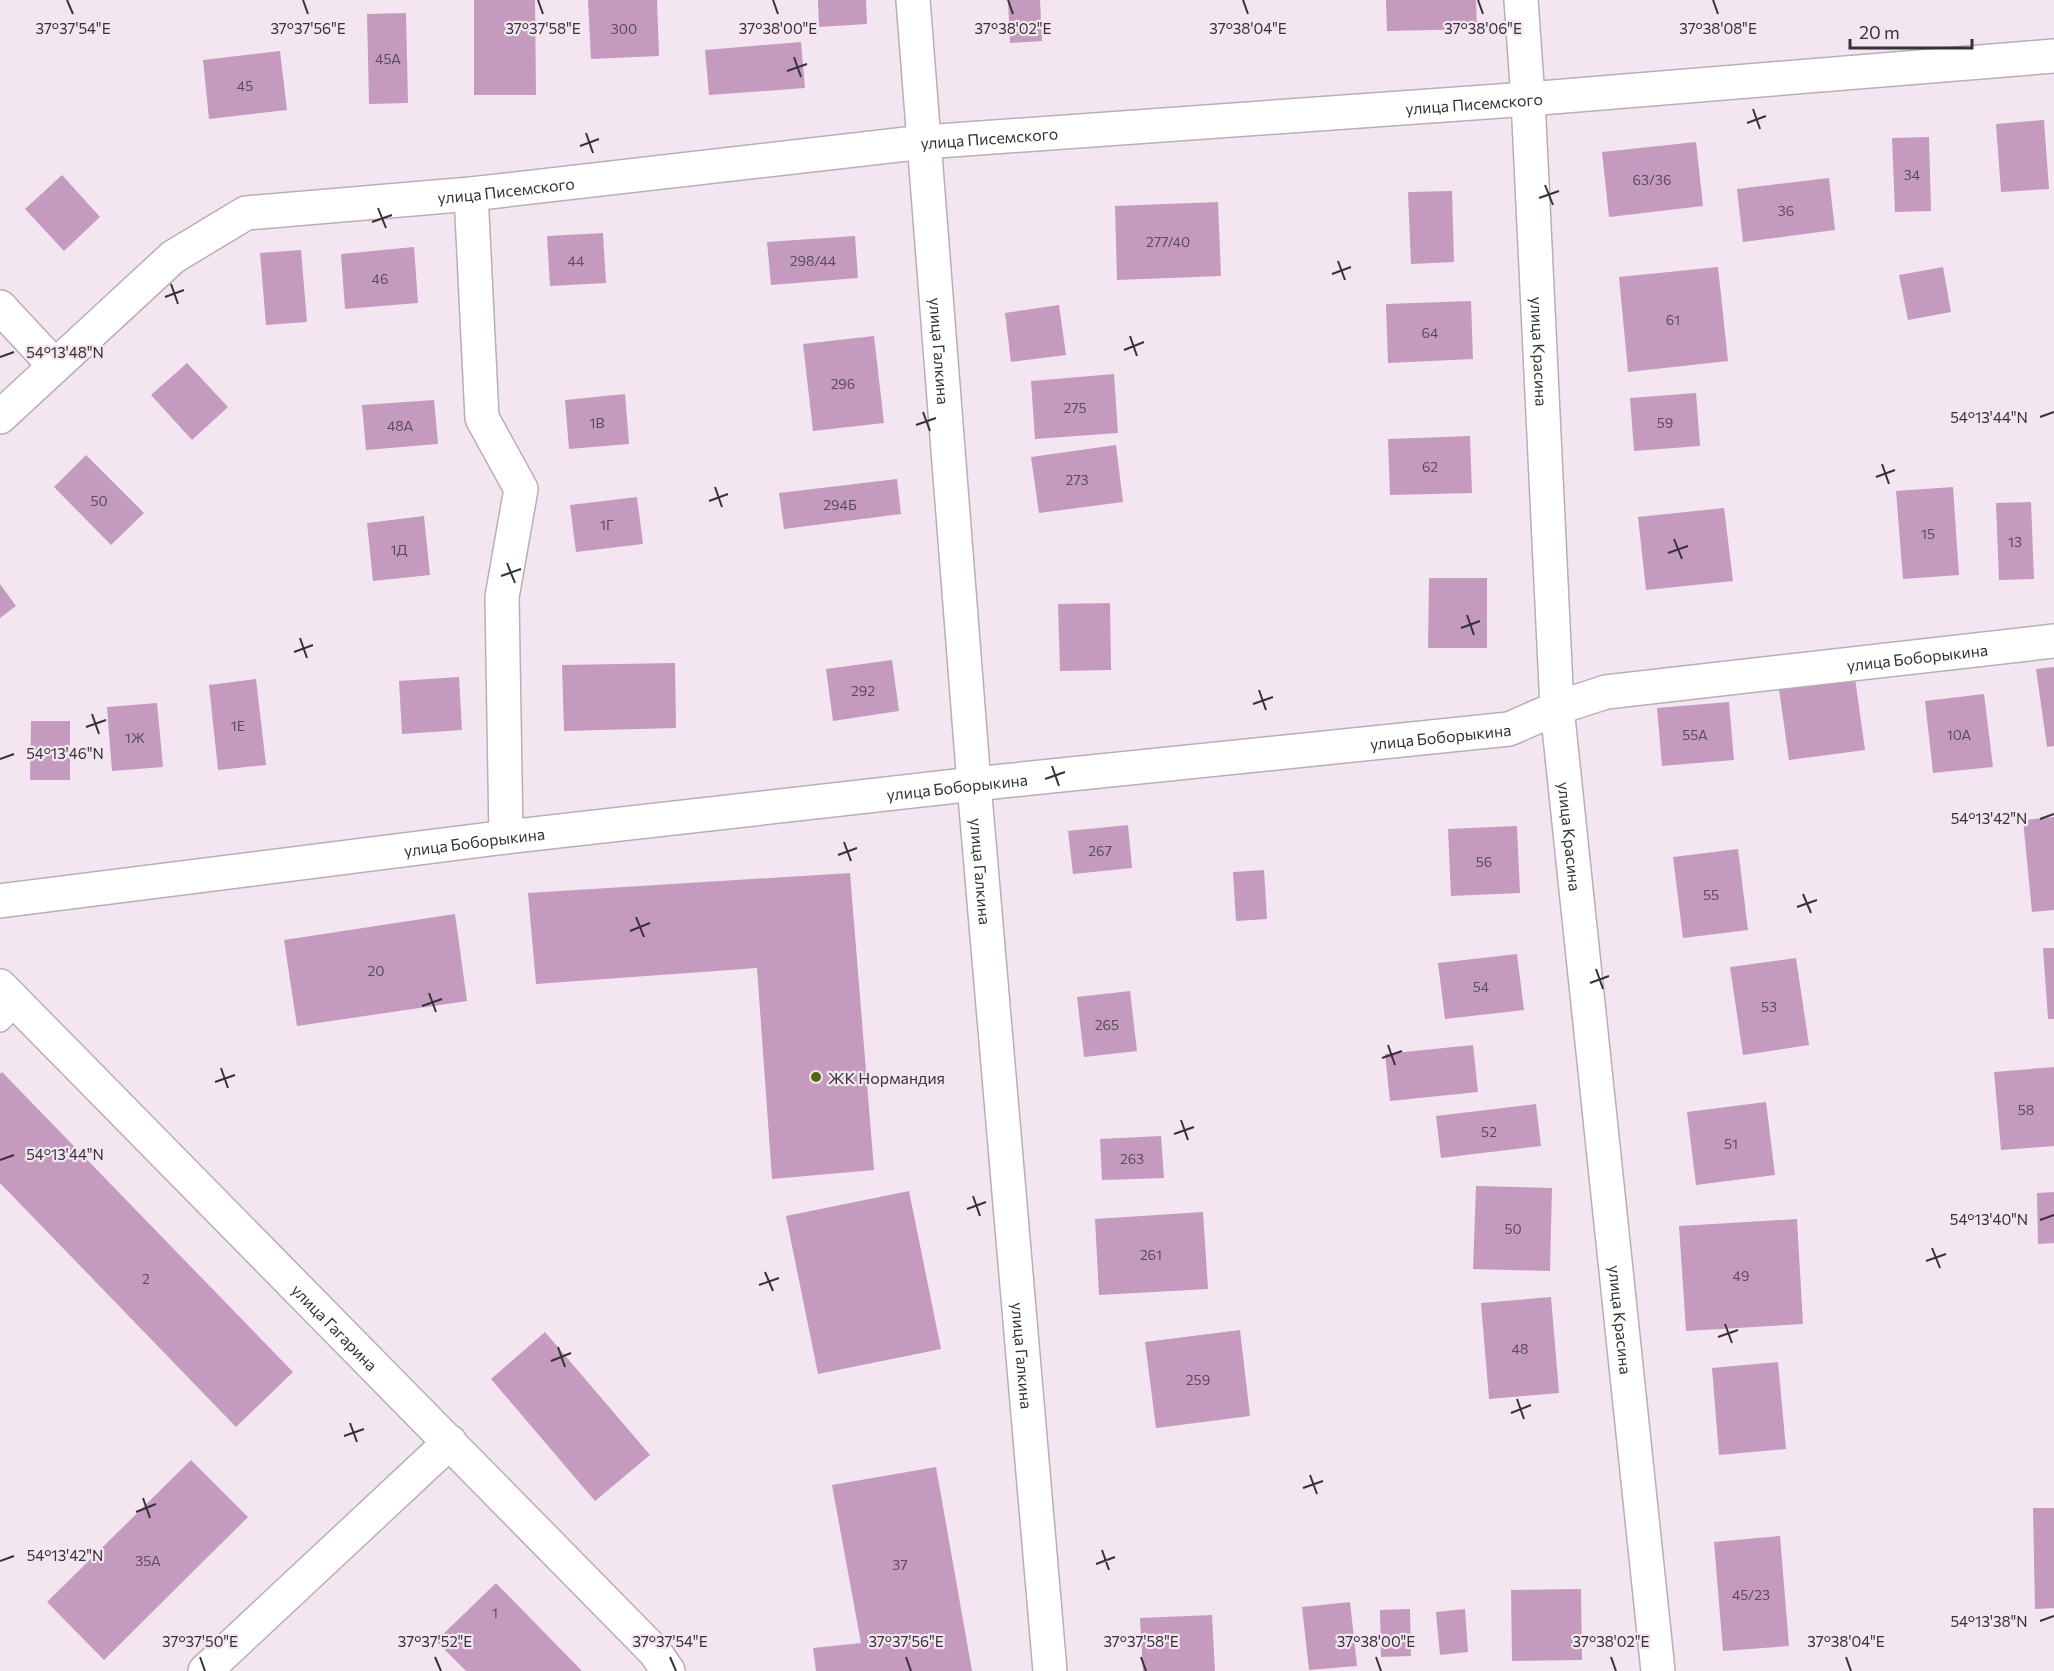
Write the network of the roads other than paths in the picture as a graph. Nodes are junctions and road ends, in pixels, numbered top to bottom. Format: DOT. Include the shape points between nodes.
graph roads {
  1 [pos="913,0"];
  2 [pos="1521,0"];
  3 [pos="2054,56"];
  4 [pos="1528,99"];
  5 [pos="924,142"];
  6 [pos="471,194"];
  7 [pos="0,307"];
  8 [pos="55,366"];
  9 [pos="0,417"];
  10 [pos="2054,641"];
  11 [pos="1557,708"];
  12 [pos="974,784"];
  13 [pos="506,837"];
  14 [pos="0,902"];
  15 [pos="6,1004"];
  16 [pos="450,1443"];
  17 [pos="205,1671"];
  18 [pos="668,1671"];
  19 [pos="1050,1671"];
  20 [pos="1658,1671"];
  1 -- 5 [label="street, улица Галкина"];
  2 -- 4 [label="street, улица Красина"];
  3 -- 4 [label="street, улица Писемского"];
  4 -- 5 [label="street, улица Писемского"];
  4 -- 11 [label="street, улица Красина"];
  5 -- 6 [label="street, улица Писемского"];
  5 -- 12 [label="street, улица Галкина"];
  6 -- 8 [label="street, улица Писемского" via="246,213 172,257"];
  6 -- 13 [label="street" via="482,418 521,489 502,597"];
  7 -- 8 [label="street"];
  8 -- 9 [label="street, улица Писемского"];
  10 -- 11 [label="street, улица Боборыкина" via="1606,692"];
  11 -- 12 [label="street, улица Боборыкина" via="1509,729"];
  11 -- 20 [label="street, улица Красина"];
  12 -- 13 [label="street, улица Боборыкина"];
  12 -- 19 [label="street, улица Галкина"];
  13 -- 14 [label="street, улица Боборыкина"];
  15 -- 16 [label="street, улица Гагарина"];
  16 -- 17 [label="street"];
  16 -- 18 [label="street, улица Гагарина" via="655,1652"];
}
